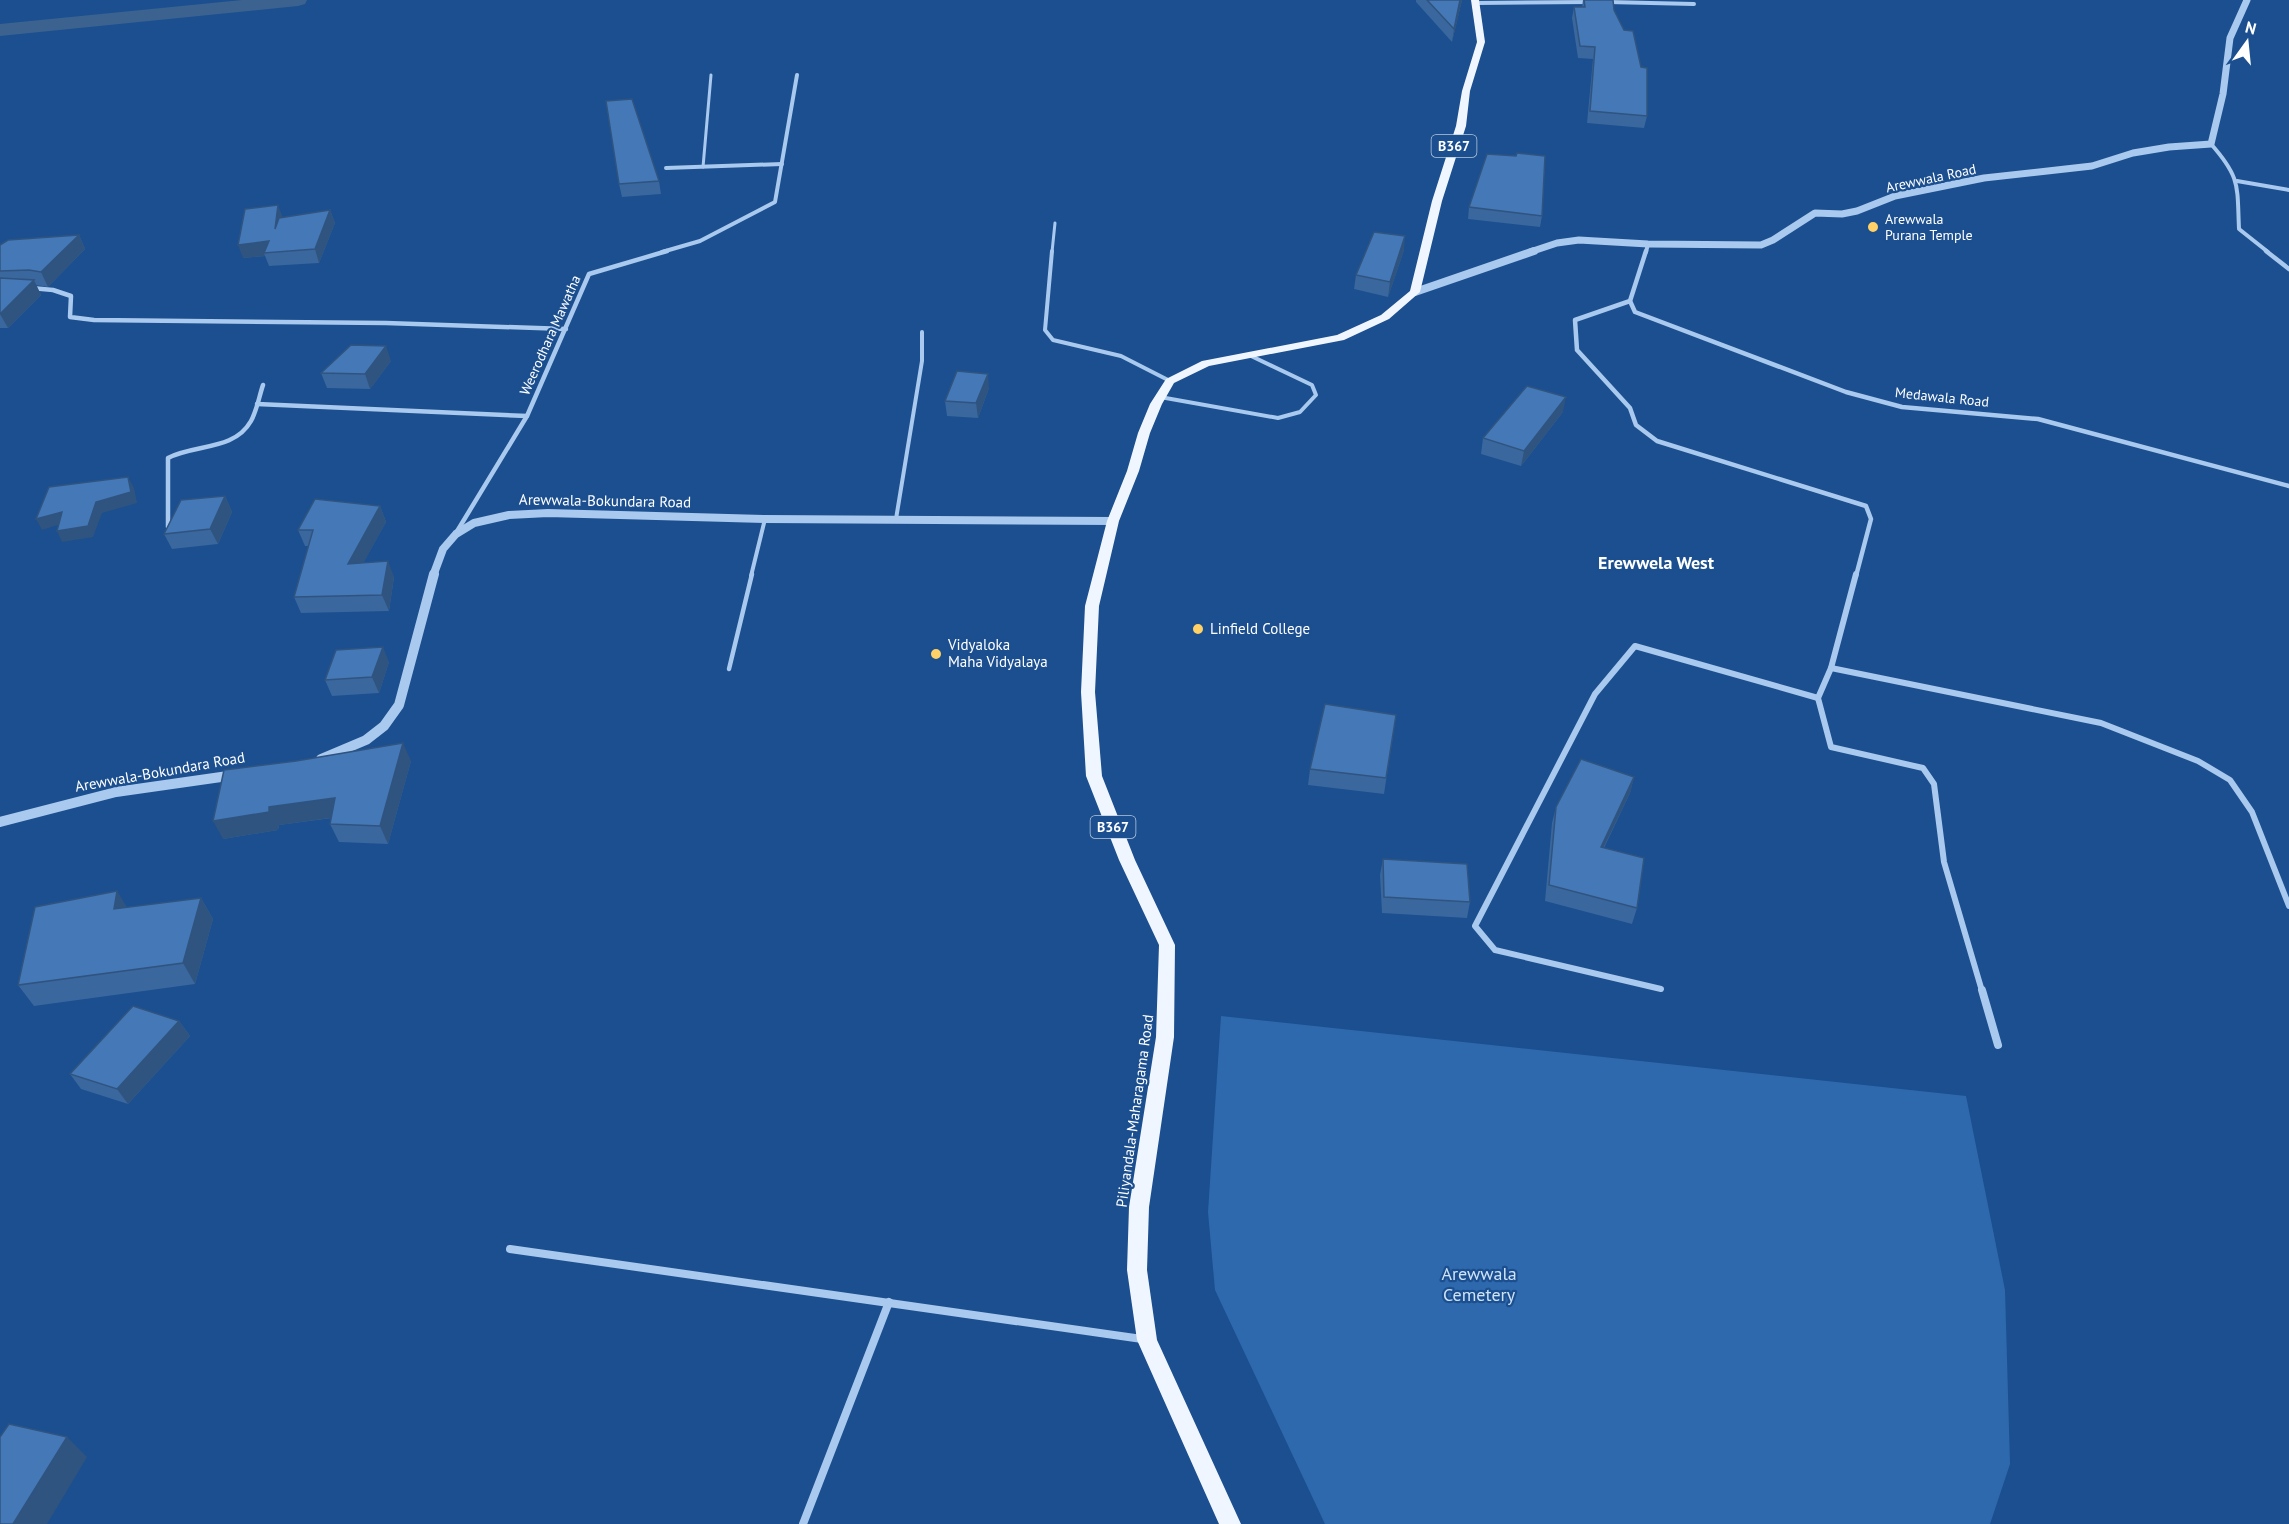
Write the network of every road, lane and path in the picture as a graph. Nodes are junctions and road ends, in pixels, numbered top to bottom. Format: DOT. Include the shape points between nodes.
graph roads {
  1 [pos="2247,0"];
  2 [pos="1475,1"];
  3 [pos="1694,4"];
  4 [pos="711,75"];
  5 [pos="797,75"];
  6 [pos="2211,144"];
  7 [pos="782,164"];
  8 [pos="703,167"];
  9 [pos="666,168"];
  10 [pos="2237,181"];
  11 [pos="2289,190"];
  12 [pos="1055,223"];
  13 [pos="1648,244"];
  14 [pos="2289,269"];
  15 [pos="23,287"];
  16 [pos="1414,292"];
  17 [pos="1630,301"];
  18 [pos="566,329"];
  19 [pos="922,333"];
  20 [pos="1249,355"];
  21 [pos="1170,381"];
  22 [pos="264,385"];
  23 [pos="1160,397"];
  24 [pos="257,404"];
  25 [pos="527,416"];
  26 [pos="2289,486"];
  27 [pos="765,519"];
  28 [pos="896,519"];
  29 [pos="1113,521"];
  30 [pos="168,527"];
  31 [pos="456,534"];
  32 [pos="1831,668"];
  33 [pos="729,669"];
  34 [pos="1818,698"];
  35 [pos="313,761"];
  36 [pos="241,774"];
  37 [pos="0,822"];
  38 [pos="2289,906"];
  39 [pos="1661,989"];
  40 [pos="1998,1045"];
  41 [pos="510,1249"];
  42 [pos="889,1302"];
  43 [pos="1148,1340"];
  44 [pos="803,1524"];
  45 [pos="1230,1524"];
  1 -- 6 [label="street" via="2230,38"];
  2 -- 3 [label="street"];
  2 -- 16 [label="main road, B367" via="1481,42"];
  4 -- 8 [label="lane"];
  5 -- 7 [label="street, Weerodhara Mawatha"];
  6 -- 10 [label="street"];
  6 -- 13 [label="street, Arewwala Road" via="2169,147 2092,166 1984,178 1895,195 1857,211 1815,213 1761,245"];
  7 -- 8 [label="street"];
  7 -- 18 [label="street, Weerodhara Mawatha" via="775,202 700,242 589,274"];
  8 -- 9 [label="street"];
  10 -- 11 [label="street"];
  10 -- 14 [label="street" via="2239,229"];
  12 -- 21 [label="lane" via="1045,330 1053,340 1121,356"];
  13 -- 16 [label="street, Arewwala Road" via="1579,240 1557,243"];
  13 -- 17 [label="street"];
  15 -- 18 [label="street" via="71,296 70,317 94,320"];
  16 -- 20 [label="main road" via="1384,317 1348,335"];
  17 -- 26 [label="street, Medawala Road" via="1635,312 1846,392 1902,407 2038,419"];
  17 -- 32 [label="street" via="1575,320 1577,350 1630,408 1636,425 1657,441 1866,506 1871,519"];
  18 -- 25 [label="street, Weerodhara Mawatha"];
  19 -- 28 [label="lane" via="922,362"];
  20 -- 21 [label="main road" via="1206,363"];
  20 -- 23 [label="lane" via="1312,386 1316,395 1304,411 1278,418"];
  21 -- 23 [label="main road, Piliyandala-Maharagama Road / B367"];
  22 -- 24 [label="street"];
  23 -- 29 [label="main road, Piliyandala-Maharagama Road / B367" via="1143,433"];
  24 -- 25 [label="street"];
  24 -- 30 [label="street" via="249,424 230,443 181,450 168,459"];
  25 -- 31 [label="street, Weerodhara Mawatha"];
  27 -- 28 [label="street, Arewwala-Bokundara Road"];
  27 -- 31 [label="street, Arewwala-Bokundara Road" via="548,513 509,515 474,524"];
  27 -- 33 [label="lane"];
  28 -- 29 [label="street, Arewwala-Bokundara Road"];
  29 -- 43 [label="main road, Piliyandala-Maharagama Road / B367" via="1092,606 1088,692 1094,776 1127,860 1167,945 1166,1037 1139,1208 1137,1270"];
  31 -- 35 [label="street" via="443,549 435,569 399,705 390,722 348,751"];
  32 -- 34 [label="street"];
  32 -- 38 [label="street" via="2102,723 2198,761 2230,780 2252,812"];
  34 -- 39 [label="street" via="1635,646 1595,694 1475,926 1495,950"];
  34 -- 40 [label="street" via="1831,747 1923,768 1934,784 1944,862"];
  36 -- 37 [label="street, Arewwala-Bokundara Road" via="116,792"];
  41 -- 42 [label="street"];
  42 -- 43 [label="street"];
  42 -- 44 [label="street"];
  43 -- 45 [label="main road, Piliyandala-Maharagama Road / B367"];
}
